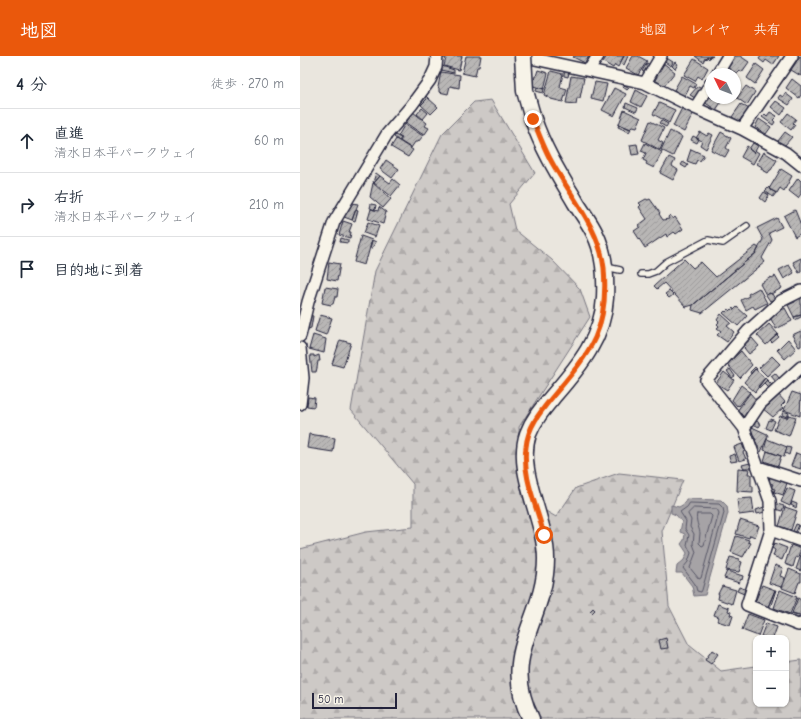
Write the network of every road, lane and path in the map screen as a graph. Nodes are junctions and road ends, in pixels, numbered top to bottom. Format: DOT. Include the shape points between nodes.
graph roads {
  1 [pos="437,56"];
  2 [pos="522,56"];
  3 [pos="598,56"];
  4 [pos="662,56"];
  5 [pos="728,56"];
  6 [pos="792,56"];
  7 [pos="721,68"];
  8 [pos="589,70"];
  9 [pos="645,83"];
  10 [pos="705,92"];
  11 [pos="695,108"];
  12 [pos="742,129"];
  13 [pos="801,165"];
  14 [pos="747,226"];
  15 [pos="604,267"];
  16 [pos="620,270"];
  17 [pos="641,274"];
  18 [pos="801,291"];
  19 [pos="300,336"];
  20 [pos="300,348"];
  21 [pos="801,367"];
  22 [pos="300,404"];
  23 [pos="744,428"];
  24 [pos="758,466"];
  25 [pos="801,481"];
  26 [pos="771,530"];
  27 [pos="801,541"];
  28 [pos="801,624"];
  29 [pos="531,719"];
  1 -- 19 [label="street" via="436,67 430,80 387,134 334,222 308,302"];
  2 -- 8 [label="street"];
  2 -- 15 [label="street, bridge" via="525,91 540,140 595,234"];
  3 -- 8 [label="street"];
  4 -- 9 [label="street"];
  5 -- 7 [label="street"];
  6 -- 12 [label="street"];
  8 -- 9 [label="street"];
  9 -- 11 [label="street"];
  10 -- 11 [label="street"];
  11 -- 12 [label="street"];
  12 -- 13 [label="street" via="786,153"];
  14 -- 17 [label="lane" via="723,243 708,240 666,262 656,271"];
  15 -- 16 [label="lane"];
  15 -- 29 [label="street" via="604,313 597,335 576,370 533,422 528,435 525,454 526,474 544,535 546,558 541,595 519,669 521,694"];
  18 -- 23 [label="street" via="781,301 748,331 706,380"];
  20 -- 22 [label="street" via="303,378"];
  21 -- 23 [label="street" via="760,404"];
  23 -- 24 [label="street"];
  24 -- 25 [label="street"];
  24 -- 26 [label="street" via="770,501"];
  26 -- 27 [label="street"];
  26 -- 28 [label="street" via="747,605"];
}
